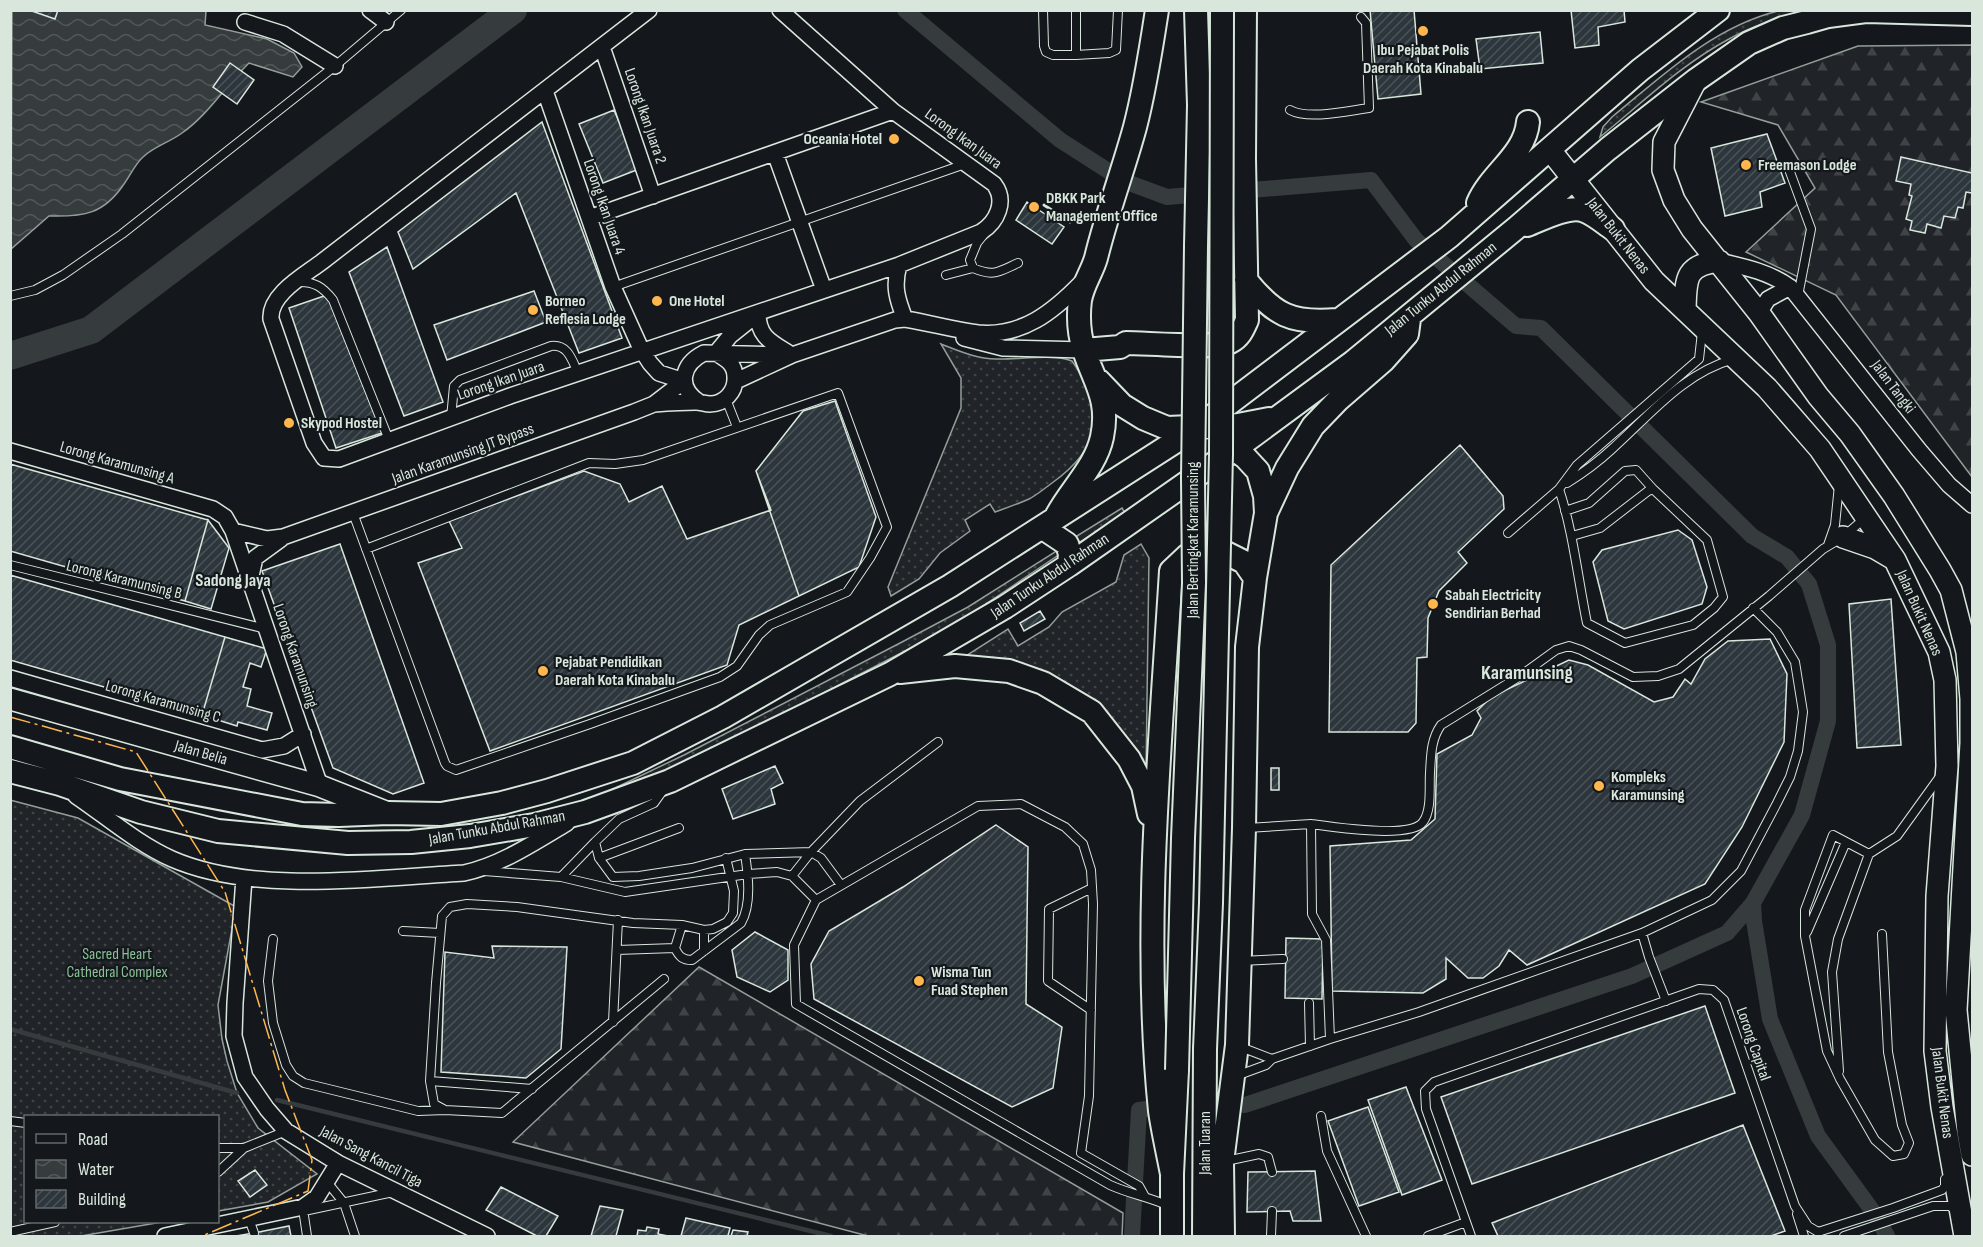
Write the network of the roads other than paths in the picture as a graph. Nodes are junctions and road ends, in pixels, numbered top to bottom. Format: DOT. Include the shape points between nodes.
graph roads {
  1 [pos="370,10"];
  2 [pos="401,10"];
  3 [pos="649,10"];
  4 [pos="780,10"];
  5 [pos="1043,10"];
  6 [pos="1076,10"];
  7 [pos="1118,10"];
  8 [pos="1157,10"];
  9 [pos="1196,10"];
  10 [pos="1222,10"];
  11 [pos="1245,10"];
  12 [pos="1718,10"];
  13 [pos="1972,14"];
  14 [pos="1361,17"];
  15 [pos="245,22"];
  16 [pos="386,22"];
  17 [pos="602,47"];
  18 [pos="1076,56"];
  19 [pos="335,66"];
  20 [pos="1696,80"];
  21 [pos="545,91"];
  22 [pos="1290,110"];
  23 [pos="893,111"];
  24 [pos="1528,122"];
  25 [pos="1550,150"];
  26 [pos="775,153"];
  27 [pos="966,163"];
  28 [pos="1790,172"];
  29 [pos="1572,178"];
  30 [pos="653,196"];
  31 [pos="1472,218"];
  32 [pos="589,219"];
  33 [pos="800,221"];
  34 [pos="989,227"];
  35 [pos="1515,229"];
  36 [pos="1613,229"];
  37 [pos="1719,261"];
  38 [pos="1018,263"];
  39 [pos="899,265"];
  40 [pos="973,268"];
  41 [pos="946,275"];
  42 [pos="1087,278"];
  43 [pos="1246,280"];
  44 [pos="296,282"];
  45 [pos="612,287"];
  46 [pos="824,290"];
  47 [pos="1794,292"];
  48 [pos="10,296"];
  49 [pos="1685,310"];
  50 [pos="758,312"];
  51 [pos="1759,313"];
  52 [pos="1410,314"];
  53 [pos="1080,315"];
  54 [pos="909,320"];
  55 [pos="1337,320"];
  56 [pos="1703,327"];
  57 [pos="1126,343"];
  58 [pos="1084,350"];
  59 [pos="642,351"];
  60 [pos="716,353"];
  61 [pos="792,355"];
  62 [pos="1735,358"];
  63 [pos="578,373"];
  64 [pos="1096,378"];
  65 [pos="684,381"];
  66 [pos="736,381"];
  67 [pos="1818,396"];
  68 [pos="726,399"];
  69 [pos="699,402"];
  70 [pos="654,404"];
  71 [pos="451,418"];
  72 [pos="1275,418"];
  73 [pos="737,427"];
  74 [pos="1198,427"];
  75 [pos="389,440"];
  76 [pos="1235,449"];
  77 [pos="10,451"];
  78 [pos="1840,478"];
  79 [pos="1561,488"];
  80 [pos="1653,489"];
  81 [pos="1972,505"];
  82 [pos="213,509"];
  83 [pos="1565,511"];
  84 [pos="353,513"];
  85 [pos="1266,513"];
  86 [pos="1867,516"];
  87 [pos="1048,525"];
  88 [pos="233,531"];
  89 [pos="1508,533"];
  90 [pos="1572,536"];
  91 [pos="283,537"];
  92 [pos="1831,543"];
  93 [pos="366,549"];
  94 [pos="1895,560"];
  95 [pos="10,565"];
  96 [pos="1068,565"];
  97 [pos="1255,578"];
  98 [pos="249,580"];
  99 [pos="1753,609"];
  100 [pos="266,629"];
  101 [pos="890,674"];
  102 [pos="10,678"];
  103 [pos="10,699"];
  104 [pos="303,734"];
  105 [pos="938,742"];
  106 [pos="10,747"];
  107 [pos="1947,766"];
  108 [pos="10,771"];
  109 [pos="670,780"];
  110 [pos="60,784"];
  111 [pos="320,786"];
  112 [pos="585,812"];
  113 [pos="388,813"];
  114 [pos="1311,824"];
  115 [pos="679,828"];
  116 [pos="1244,828"];
  117 [pos="1154,836"];
  118 [pos="595,842"];
  119 [pos="1846,842"];
  120 [pos="811,852"];
  121 [pos="745,854"];
  122 [pos="1869,854"];
  123 [pos="599,858"];
  124 [pos="726,858"];
  125 [pos="476,871"];
  126 [pos="748,874"];
  127 [pos="792,876"];
  128 [pos="561,877"];
  129 [pos="730,877"];
  130 [pos="244,878"];
  131 [pos="841,885"];
  132 [pos="1092,888"];
  133 [pos="816,900"];
  134 [pos="618,920"];
  135 [pos="682,925"];
  136 [pos="704,930"];
  137 [pos="404,931"];
  138 [pos="440,933"];
  139 [pos="1642,933"];
  140 [pos="1882,934"];
  141 [pos="1805,936"];
  142 [pos="273,939"];
  143 [pos="675,948"];
  144 [pos="617,950"];
  145 [pos="704,951"];
  146 [pos="1282,959"];
  147 [pos="1240,961"];
  148 [pos="664,979"];
  149 [pos="1666,1001"];
  150 [pos="1309,1003"];
  151 [pos="1091,1010"];
  152 [pos="613,1022"];
  153 [pos="1330,1039"];
  154 [pos="1237,1046"];
  155 [pos="1310,1046"];
  156 [pos="1205,1049"];
  157 [pos="1935,1051"];
  158 [pos="1272,1059"];
  159 [pos="1177,1070"];
  160 [pos="1233,1077"];
  161 [pos="1840,1079"];
  162 [pos="430,1082"];
  163 [pos="532,1089"];
  164 [pos="445,1110"];
  165 [pos="1321,1116"];
  166 [pos="1935,1120"];
  167 [pos="286,1131"];
  168 [pos="1970,1131"];
  169 [pos="219,1148"];
  170 [pos="244,1148"];
  171 [pos="1081,1153"];
  172 [pos="1972,1155"];
  173 [pos="1067,1161"];
  174 [pos="1222,1162"];
  175 [pos="338,1163"];
  176 [pos="219,1171"];
  177 [pos="1272,1172"];
  178 [pos="1172,1174"];
  179 [pos="1944,1174"];
  180 [pos="327,1182"];
  181 [pos="397,1192"];
  182 [pos="1144,1195"];
  183 [pos="344,1203"];
  184 [pos="1795,1206"];
  185 [pos="1172,1207"];
  186 [pos="303,1209"];
  187 [pos="1272,1211"];
  188 [pos="1466,1222"];
  189 [pos="47,1223"];
  190 [pos="1963,1226"];
  191 [pos="10,1232"];
  192 [pos="165,1236"];
  193 [pos="307,1236"];
  194 [pos="356,1236"];
  195 [pos="487,1236"];
  196 [pos="1172,1236"];
  197 [pos="1204,1236"];
  198 [pos="1223,1236"];
  199 [pos="1271,1236"];
  200 [pos="1366,1236"];
  201 [pos="1428,1236"];
  202 [pos="1471,1236"];
  203 [pos="1804,1236"];
  204 [pos="1844,1236"];
  1 -- 16 [label="street"];
  2 -- 16 [label="lane"];
  3 -- 17 [label="street, Lorong Ikan Juara"];
  4 -- 23 [label="street, Lorong Ikan Juara"];
  5 -- 18 [label="lane" via="1046,52"];
  6 -- 18 [label="lane"];
  7 -- 18 [label="lane" via="1116,50"];
  8 -- 42 [label="main road" via="1135,126 1094,266"];
  9 -- 159 [label="main road, Jalan Bertingkat Karamunsing, bridge" via="1199,105 1194,583"];
  10 -- 156 [label="main road, Jalan Bertingkat Karamunsing, bridge" via="1221,454"];
  11 -- 43 [label="main road"];
  12 -- 25 [label="main road, Jalan Tunku Abdul Rahman" via="1640,70"];
  13 -- 20 [label="main road, Jalan Tunku Abdul Rahman" via="1866,11 1828,16 1749,42"];
  14 -- 22 [label="lane" via="1366,23 1369,108 1308,115"];
  15 -- 19 [label="street" via="283,34"];
  16 -- 19 [label="lane"];
  17 -- 21 [label="street, Lorong Ikan Juara"];
  17 -- 30 [label="street, Lorong Ikan Juara 2"];
  19 -- 48 [label="lane" via="122,234 63,275 35,290"];
  20 -- 29 [label="main road, Jalan Tunku Abdul Rahman"];
  20 -- 37 [label="main road, Jalan Bukit Nenas" via="1664,142 1662,170 1692,229"];
  21 -- 32 [label="street, Lorong Ikan Juara 4"];
  21 -- 44 [label="street, Lorong Ikan Juara"];
  23 -- 26 [label="street"];
  23 -- 27 [label="street, Lorong Ikan Juara"];
  24 -- 31 [label="main road" via="1520,148 1482,194"];
  25 -- 29 [label="main road, Jalan Bukit Nenas"];
  25 -- 31 [label="main road, Jalan Tunku Abdul Rahman"];
  26 -- 30 [label="street"];
  26 -- 33 [label="street"];
  27 -- 33 [label="lane"];
  27 -- 34 [label="street, Lorong Ikan Juara" via="994,184 1001,195 1000,208"];
  28 -- 47 [label="lane" via="1811,229"];
  29 -- 35 [label="main road, Jalan Tunku Abdul Rahman"];
  29 -- 36 [label="main road, Jalan Bukit Nenas"];
  30 -- 32 [label="street"];
  31 -- 55 [label="main road, Jalan Tunku Abdul Rahman"];
  32 -- 45 [label="street, Lorong Ikan Juara 4"];
  33 -- 45 [label="lane"];
  33 -- 46 [label="street"];
  34 -- 39 [label="street, Lorong Ikan Juara"];
  34 -- 40 [label="lane" via="970,260"];
  35 -- 36 [label="main road" via="1575,208"];
  35 -- 52 [label="main road, Jalan Tunku Abdul Rahman"];
  36 -- 49 [label="main road, Jalan Bukit Nenas" via="1654,281"];
  37 -- 47 [label="street, Jalan Tangki" via="1777,277"];
  37 -- 49 [label="main road" via="1694,268 1687,280"];
  37 -- 51 [label="main road, Jalan Bukit Nenas"];
  38 -- 40 [label="lane" via="987,274"];
  39 -- 46 [label="street, Lorong Ikan Juara"];
  39 -- 54 [label="street" via="895,279 898,300"];
  40 -- 41 [label="lane"];
  42 -- 53 [label="main road"];
  42 -- 54 [label="street, Jalan Karamunsing JT Bypass" via="1054,309 1014,330 980,333"];
  43 -- 55 [label="main road" via="1277,312 1310,322"];
  43 -- 57 [label="main road" via="1247,320 1231,342"];
  44 -- 75 [label="lane" via="317,284 333,300"];
  44 -- 75 [label="street, Lorong Ikan Juara" via="276,300 271,320 318,451 324,458 339,459"];
  45 -- 59 [label="street, Lorong Ikan Juara 4"];
  46 -- 50 [label="street, Lorong Ikan Juara"];
  47 -- 51 [label="street" via="1768,299"];
  47 -- 81 [label="street, Jalan Tangki" via="1919,450"];
  49 -- 56 [label="main road, Jalan Bukit Nenas"];
  50 -- 59 [label="street, Lorong Ikan Juara"];
  50 -- 60 [label="street" via="729,336"];
  50 -- 61 [label="street" via="758,326 763,334"];
  51 -- 67 [label="main road, Jalan Bukit Nenas"];
  52 -- 72 [label="main road, Jalan Tunku Abdul Rahman" via="1353,362"];
  52 -- 85 [label="main road" via="1407,334 1313,426"];
  53 -- 57 [label="main road" via="1103,335 1121,338"];
  53 -- 58 [label="main road"];
  54 -- 58 [label="street" via="1003,348"];
  54 -- 61 [label="street, Jalan Karamunsing JT Bypass" via="895,320"];
  55 -- 74 [label="main road, Jalan Tunku Abdul Rahman"];
  56 -- 62 [label="main road, Jalan Bukit Nenas"];
  56 -- 79 [label="lane" via="1699,359 1577,465"];
  57 -- 58 [label="main road"];
  58 -- 64 [label="main road"];
  59 -- 63 [label="street, Lorong Ikan Juara"];
  59 -- 65 [label="street, Lorong Ikan Juara 4" via="659,373"];
  60 -- 61 [label="street, Jalan Karamunsing JT Bypass"];
  60 -- 65 [label="street, Jalan Karamunsing JT Bypass" via="704,353 693,359"];
  60 -- 66 [label="street" via="732,365"];
  61 -- 66 [label="street, Jalan Karamunsing JT Bypass"];
  62 -- 78 [label="main road, Jalan Bukit Nenas" via="1774,396"];
  62 -- 79 [label="lane" via="1690,378 1612,449"];
  63 -- 71 [label="street, Lorong Ikan Juara"];
  63 -- 71 [label="lane" via="568,352 558,345 551,346 460,380 454,386"];
  64 -- 74 [label="main road" via="1122,405 1143,418 1167,428"];
  64 -- 87 [label="main road" via="1104,418 1097,453"];
  65 -- 69 [label="street"];
  65 -- 70 [label="street, Jalan Karamunsing JT Bypass"];
  66 -- 68 [label="street"];
  67 -- 86 [label="main road" via="1875,494 1876,501"];
  67 -- 168 [label="main road, Jalan Bukit Nenas" via="1894,496 1940,570 1951,590 1967,652 1971,743 1956,1010"];
  68 -- 69 [label="street, Jalan Karamunsing JT Bypass"];
  68 -- 73 [label="lane"];
  69 -- 70 [label="street, Jalan Karamunsing JT Bypass"];
  70 -- 84 [label="street, Jalan Karamunsing JT Bypass"];
  71 -- 75 [label="street, Lorong Ikan Juara"];
  72 -- 74 [label="main road"];
  72 -- 76 [label="main road, Jalan Tunku Abdul Rahman"];
  73 -- 93 [label="lane" via="643,460 589,464"];
  73 -- 93 [label="lane" via="838,393 887,527 847,592 770,625 737,666 720,677 456,770 445,763"];
  74 -- 76 [label="main road"];
  74 -- 87 [label="main road, Jalan Tunku Abdul Rahman"];
  76 -- 85 [label="main road" via="1258,471"];
  76 -- 96 [label="main road, Jalan Tunku Abdul Rahman"];
  77 -- 82 [label="street, Lorong Karamunsing A"];
  78 -- 86 [label="main road, Jalan Bukit Nenas"];
  78 -- 92 [label="lane"];
  79 -- 83 [label="lane"];
  79 -- 89 [label="lane"];
  80 -- 83 [label="lane" via="1636,470 1625,471 1589,503"];
  80 -- 90 [label="lane" via="1600,528"];
  80 -- 90 [label="lane" via="1707,540 1723,597 1693,625 1625,643 1587,623"];
  82 -- 88 [label="street, Lorong Karamunsing" via="225,517"];
  83 -- 90 [label="lane"];
  84 -- 91 [label="street, Jalan Karamunsing JT Bypass"];
  84 -- 93 [label="lane"];
  85 -- 97 [label="main road"];
  86 -- 92 [label="lane"];
  86 -- 94 [label="main road, Jalan Bukit Nenas"];
  87 -- 96 [label="main road" via="1068,544"];
  87 -- 113 [label="main road, Jalan Tunku Abdul Rahman" via="723,717 633,763 502,803 441,814"];
  88 -- 91 [label="street" via="257,538"];
  88 -- 98 [label="street, Lorong Karamunsing"];
  91 -- 98 [label="street" via="255,558"];
  92 -- 94 [label="main road" via="1875,548"];
  92 -- 99 [label="lane"];
  94 -- 107 [label="main road, Jalan Bukit Nenas" via="1939,652 1945,680"];
  95 -- 100 [label="lane, Lorong Karamunsing B"];
  96 -- 101 [label="main road, Jalan Tunku Abdul Rahman"];
  97 -- 116 [label="main road" via="1247,647"];
  97 -- 117 [label="main road" via="1244,562 1209,548 1188,555 1171,571"];
  98 -- 100 [label="street, Lorong Karamunsing"];
  99 -- 114 [label="lane" via="1679,669 1658,676 1633,677 1581,650 1569,646 1556,650 1441,725 1434,735 1428,811 1423,823 1411,830 1375,831"];
  99 -- 139 [label="lane" via="1777,632 1795,662 1803,712 1798,751 1777,804 1741,871 1712,900"];
  100 -- 104 [label="street, Lorong Karamunsing"];
  101 -- 109 [label="main road, Jalan Tunku Abdul Rahman"];
  101 -- 117 [label="main road" via="955,666 1009,671 1043,683 1092,712 1129,759 1143,786"];
  102 -- 104 [label="street, Lorong Karamunsing C" via="262,750 284,746"];
  103 -- 111 [label="main road, Jalan Belia"];
  104 -- 111 [label="street, Lorong Karamunsing"];
  105 -- 120 [label="lane" via="860,801"];
  106 -- 113 [label="main road, Jalan Tunku Abdul Rahman" via="120,779 302,814"];
  107 -- 122 [label="lane" via="1897,836"];
  107 -- 157 [label="main road, Jalan Bukit Nenas" via="1937,896"];
  108 -- 110 [label="main road, Jalan Tunku Abdul Rahman"];
  109 -- 112 [label="main road, Jalan Tunku Abdul Rahman"];
  109 -- 118 [label="lane" via="654,803 619,819"];
  110 -- 112 [label="main road, Jalan Tunku Abdul Rahman" via="141,812 218,831 348,843 470,836"];
  110 -- 130 [label="street" via="154,850 192,867"];
  111 -- 113 [label="main road, Jalan Belia"];
  112 -- 125 [label="street"];
  114 -- 116 [label="lane"];
  114 -- 153 [label="lane" via="1312,914 1326,940"];
  115 -- 123 [label="lane"];
  116 -- 147 [label="main road"];
  117 -- 178 [label="main road" via="1154,1020 1161,1113"];
  118 -- 123 [label="lane"];
  118 -- 128 [label="lane"];
  119 -- 122 [label="lane"];
  119 -- 141 [label="lane"];
  119 -- 141 [label="lane" via="1833,835 1805,910"];
  120 -- 121 [label="lane"];
  120 -- 127 [label="lane"];
  120 -- 131 [label="lane" via="821,858"];
  121 -- 124 [label="lane"];
  121 -- 126 [label="lane"];
  122 -- 161 [label="lane" via="1839,939 1832,972"];
  123 -- 124 [label="lane" via="613,877 692,868"];
  124 -- 129 [label="lane"];
  125 -- 128 [label="lane"];
  125 -- 130 [label="street" via="330,880"];
  126 -- 127 [label="lane" via="777,872"];
  126 -- 129 [label="lane"];
  126 -- 145 [label="lane" via="745,916"];
  127 -- 133 [label="lane"];
  128 -- 129 [label="lane" via="625,892"];
  129 -- 136 [label="lane" via="733,914 727,922"];
  130 -- 167 [label="street, Jalan Sang Kancil Tiga" via="234,1036 245,1077"];
  131 -- 132 [label="lane" via="978,806 1021,804 1065,827 1083,844"];
  131 -- 133 [label="lane"];
  132 -- 151 [label="lane"];
  132 -- 151 [label="lane" via="1049,909 1048,981"];
  133 -- 173 [label="lane" via="794,945 796,1004"];
  134 -- 135 [label="lane"];
  134 -- 138 [label="lane" via="466,904 450,907 442,916"];
  134 -- 144 [label="lane"];
  135 -- 136 [label="lane"];
  135 -- 143 [label="lane"];
  136 -- 145 [label="lane"];
  137 -- 138 [label="lane"];
  138 -- 162 [label="lane"];
  139 -- 149 [label="lane"];
  139 -- 153 [label="lane" via="1419,1012"];
  140 -- 161 [label="lane" via="1888,1052 1909,1143 1904,1154 1893,1156 1875,1140"];
  141 -- 161 [label="lane" via="1827,1051"];
  142 -- 164 [label="lane" via="268,981 272,1016 293,1076 304,1083 418,1111"];
  143 -- 144 [label="lane"];
  143 -- 145 [label="lane" via="679,957 686,960"];
  144 -- 152 [label="lane"];
  146 -- 147 [label="lane"];
  147 -- 154 [label="main road"];
  148 -- 152 [label="lane"];
  149 -- 184 [label="lane, Lorong Capital" via="1699,989 1713,990 1724,1000"];
  149 -- 188 [label="lane, Lorong Capital" via="1434,1082 1425,1091 1426,1109"];
  150 -- 155 [label="lane"];
  151 -- 171 [label="lane" via="1089,1096"];
  152 -- 163 [label="lane"];
  153 -- 155 [label="lane"];
  154 -- 158 [label="lane"];
  154 -- 160 [label="main road"];
  155 -- 158 [label="lane"];
  156 -- 197 [label="main road, Jalan Tuaran"];
  157 -- 166 [label="lane"];
  157 -- 190 [label="main road, Jalan Bukit Nenas"];
  158 -- 160 [label="lane"];
  159 -- 178 [label="main road, Jalan Tuaran"];
  160 -- 174 [label="main road"];
  162 -- 163 [label="lane"];
  162 -- 164 [label="lane" via="434,1104"];
  163 -- 164 [label="lane" via="502,1113"];
  165 -- 200 [label="lane" via="1328,1151"];
  167 -- 170 [label="lane"];
  167 -- 175 [label="street, Jalan Sang Kancil Tiga"];
  168 -- 172 [label="main road, Jalan Bukit Nenas"];
  169 -- 170 [label="lane"];
  170 -- 176 [label="lane"];
  171 -- 173 [label="lane"];
  171 -- 182 [label="lane" via="1139,1186"];
  173 -- 182 [label="lane" via="1110,1185 1136,1196"];
  174 -- 177 [label="lane" via="1259,1154 1268,1157"];
  174 -- 198 [label="main road"];
  175 -- 180 [label="street"];
  175 -- 181 [label="street, Jalan Sang Kancil Tiga"];
  178 -- 185 [label="main road, Jalan Tuaran"];
  179 -- 184 [label="lane, Lorong Capital" via="1946,1186 1942,1190 1818,1232 1808,1226"];
  180 -- 183 [label="lane"];
  180 -- 186 [label="street"];
  181 -- 183 [label="lane"];
  181 -- 195 [label="street, Jalan Sang Kancil Tiga"];
  182 -- 185 [label="lane"];
  183 -- 186 [label="lane"];
  183 -- 194 [label="lane"];
  184 -- 203 [label="lane"];
  185 -- 196 [label="main road, Jalan Tuaran"];
  186 -- 192 [label="street" via="252,1226"];
  186 -- 193 [label="lane"];
  187 -- 199 [label="lane"];
  188 -- 201 [label="lane"];
  188 -- 202 [label="lane, Lorong Capital"];
  189 -- 191 [label="lane"];
  190 -- 204 [label="lane" via="1950,1206 1933,1206"];
}
